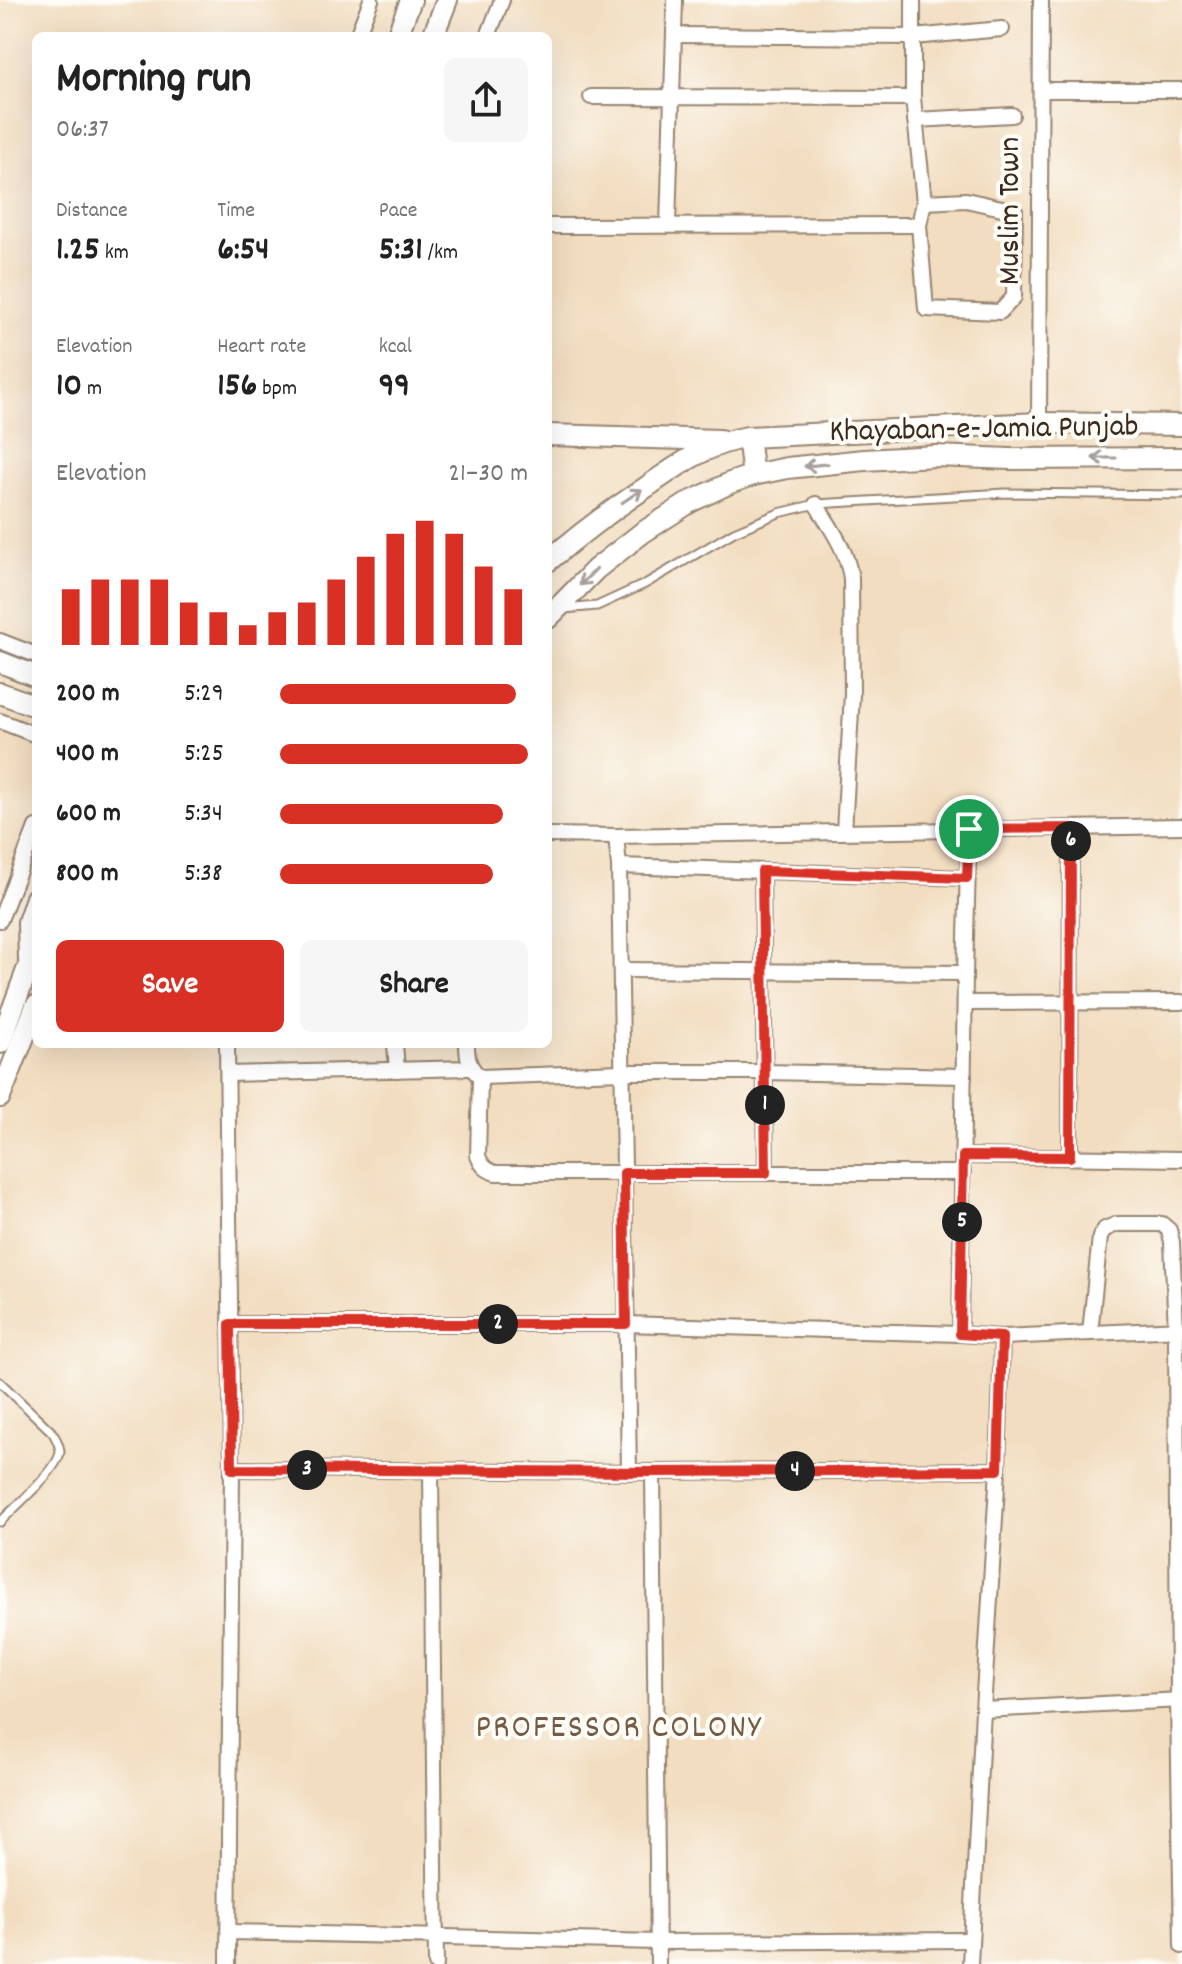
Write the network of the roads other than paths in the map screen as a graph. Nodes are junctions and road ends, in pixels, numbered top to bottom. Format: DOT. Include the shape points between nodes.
graph roads {
  1 [pos="371,0"];
  2 [pos="411,0"];
  3 [pos="447,0"];
  4 [pos="502,0"];
  5 [pos="675,0"];
  6 [pos="913,0"];
  7 [pos="1041,0"];
  8 [pos="1002,29"];
  9 [pos="359,32"];
  10 [pos="399,32"];
  11 [pos="435,32"];
  12 [pos="490,32"];
  13 [pos="674,35"];
  14 [pos="913,37"];
  15 [pos="1041,90"];
  16 [pos="1182,90"];
  17 [pos="591,97"];
  18 [pos="672,97"];
  19 [pos="913,98"];
  20 [pos="1012,115"];
  21 [pos="915,120"];
  22 [pos="924,202"];
  23 [pos="668,225"];
  24 [pos="919,225"];
  25 [pos="552,226"];
  26 [pos="1039,423"];
  27 [pos="1182,425"];
  28 [pos="552,435"];
  29 [pos="748,437"];
  30 [pos="727,440"];
  31 [pos="1182,458"];
  32 [pos="753,475"];
  33 [pos="1182,495"];
  34 [pos="816,504"];
  35 [pos="552,558"];
  36 [pos="552,614"];
  37 [pos="0,641"];
  38 [pos="32,653"];
  39 [pos="0,662"];
  40 [pos="32,674"];
  41 [pos="0,693"];
  42 [pos="32,705"];
  43 [pos="0,721"];
  44 [pos="32,733"];
  45 [pos="1182,826"];
  46 [pos="1071,828"];
  47 [pos="969,829"];
  48 [pos="844,831"];
  49 [pos="552,835"];
  50 [pos="616,836"];
  51 [pos="32,837"];
  52 [pos="619,866"];
  53 [pos="762,871"];
  54 [pos="967,878"];
  55 [pos="32,910"];
  56 [pos="0,920"];
  57 [pos="32,948"];
  58 [pos="32,958"];
  59 [pos="621,970"];
  60 [pos="763,972"];
  61 [pos="965,973"];
  62 [pos="1182,1002"];
  63 [pos="965,1003"];
  64 [pos="1070,1003"];
  65 [pos="32,1016"];
  66 [pos="0,1043"];
  67 [pos="227,1048"];
  68 [pos="395,1048"];
  69 [pos="467,1048"];
  70 [pos="397,1070"];
  71 [pos="475,1072"];
  72 [pos="622,1072"];
  73 [pos="764,1072"];
  74 [pos="228,1074"];
  75 [pos="964,1076"];
  76 [pos="0,1097"];
  77 [pos="963,1156"];
  78 [pos="1070,1157"];
  79 [pos="1182,1159"];
  80 [pos="624,1173"];
  81 [pos="766,1173"];
  82 [pos="963,1173"];
  83 [pos="230,1324"];
  84 [pos="626,1324"];
  85 [pos="1179,1330"];
  86 [pos="1090,1333"];
  87 [pos="960,1334"];
  88 [pos="1002,1337"];
  89 [pos="0,1382"];
  90 [pos="232,1469"];
  91 [pos="998,1470"];
  92 [pos="431,1471"];
  93 [pos="629,1472"];
  94 [pos="653,1472"];
  95 [pos="0,1522"];
  96 [pos="1180,1700"];
  97 [pos="983,1710"];
  98 [pos="229,1932"];
  99 [pos="437,1937"];
  100 [pos="970,1940"];
  101 [pos="658,1942"];
  102 [pos="1182,1946"];
  103 [pos="228,1964"];
  104 [pos="436,1964"];
  105 [pos="658,1964"];
  106 [pos="970,1964"];
  1 -- 9 [label="street"];
  2 -- 10 [label="main road"];
  3 -- 11 [label="main road"];
  4 -- 12 [label="street"];
  5 -- 13 [label="street"];
  6 -- 14 [label="street"];
  7 -- 15 [label="street, Muslim Town"];
  8 -- 14 [label="street"];
  13 -- 14 [label="street"];
  13 -- 18 [label="street"];
  14 -- 19 [label="street"];
  15 -- 16 [label="street"];
  15 -- 26 [label="street, Muslim Town"];
  17 -- 18 [label="street"];
  18 -- 19 [label="street"];
  18 -- 23 [label="street"];
  19 -- 21 [label="street"];
  20 -- 21 [label="street"];
  21 -- 22 [label="street"];
  22 -- 24 [label="street"];
  22 -- 24 [label="street" via="966,200 1015,211 1014,297 1000,312 926,309"];
  23 -- 24 [label="street"];
  23 -- 25 [label="street"];
  26 -- 27 [label="main road, Khayaban-e-Jamia Punjab"];
  26 -- 29 [label="main road, Khayaban-e-Jamia Punjab"];
  28 -- 30 [label="main road"];
  29 -- 30 [label="main road, Khayaban-e-Jamia Punjab"];
  29 -- 32 [label="main road"];
  35 -- 30 [label="main road, Khayaban-e-Jamia Punjab, one-way" via="675,468"];
  31 -- 32 [label="main road, Khayaban-e-Jamia Punjab, one-way" via="936,456"];
  32 -- 36 [label="main road, Khayaban-e-Jamia Punjab, one-way" via="690,502 642,533 596,569"];
  33 -- 34 [label="lane" via="1005,493"];
  34 -- 36 [label="lane" via="734,532 597,606"];
  34 -- 48 [label="street" via="842,545 851,578 852,694"];
  37 -- 38 [label="street"];
  39 -- 40 [label="main road"];
  41 -- 42 [label="main road"];
  43 -- 44 [label="street"];
  45 -- 46 [label="street"];
  46 -- 47 [label="street"];
  46 -- 64 [label="street"];
  47 -- 48 [label="street"];
  47 -- 54 [label="street"];
  48 -- 50 [label="street"];
  49 -- 50 [label="street"];
  50 -- 52 [label="street"];
  51 -- 56 [label="street"];
  52 -- 53 [label="street"];
  52 -- 59 [label="street"];
  53 -- 54 [label="street"];
  53 -- 60 [label="street"];
  54 -- 61 [label="street"];
  55 -- 57 [label="main road"];
  58 -- 66 [label="main road"];
  59 -- 60 [label="street"];
  59 -- 72 [label="street"];
  60 -- 61 [label="street"];
  60 -- 73 [label="street"];
  61 -- 63 [label="street"];
  62 -- 64 [label="street"];
  63 -- 64 [label="street"];
  63 -- 75 [label="street"];
  64 -- 78 [label="street"];
  65 -- 76 [label="main road"];
  67 -- 74 [label="street"];
  68 -- 70 [label="street"];
  69 -- 71 [label="street"];
  70 -- 71 [label="street"];
  70 -- 74 [label="street"];
  71 -- 72 [label="street"];
  71 -- 80 [label="street" via="478,1156 487,1170"];
  72 -- 73 [label="street"];
  72 -- 80 [label="street"];
  73 -- 75 [label="street"];
  73 -- 81 [label="street"];
  74 -- 83 [label="street"];
  75 -- 77 [label="street"];
  77 -- 78 [label="street"];
  77 -- 82 [label="street"];
  78 -- 79 [label="street"];
  80 -- 81 [label="street"];
  80 -- 84 [label="street"];
  81 -- 82 [label="street"];
  82 -- 87 [label="street"];
  83 -- 84 [label="street"];
  83 -- 90 [label="street"];
  84 -- 87 [label="street"];
  84 -- 93 [label="street"];
  85 -- 86 [label="street"];
  85 -- 86 [label="street" via="1169,1230 1162,1224 1117,1224 1100,1237"];
  85 -- 96 [label="street"];
  86 -- 88 [label="street"];
  87 -- 88 [label="street"];
  88 -- 91 [label="street"];
  89 -- 95 [label="lane" via="53,1433 60,1452 51,1471"];
  90 -- 92 [label="street"];
  90 -- 98 [label="street"];
  91 -- 94 [label="street"];
  91 -- 97 [label="street"];
  92 -- 93 [label="street"];
  92 -- 99 [label="street"];
  93 -- 94 [label="street"];
  94 -- 101 [label="street"];
  96 -- 97 [label="street"];
  96 -- 102 [label="street"];
  97 -- 100 [label="street"];
  98 -- 99 [label="street"];
  98 -- 103 [label="street"];
  99 -- 101 [label="street"];
  99 -- 104 [label="street"];
  100 -- 101 [label="street"];
  100 -- 106 [label="street"];
  101 -- 105 [label="street"];
}
